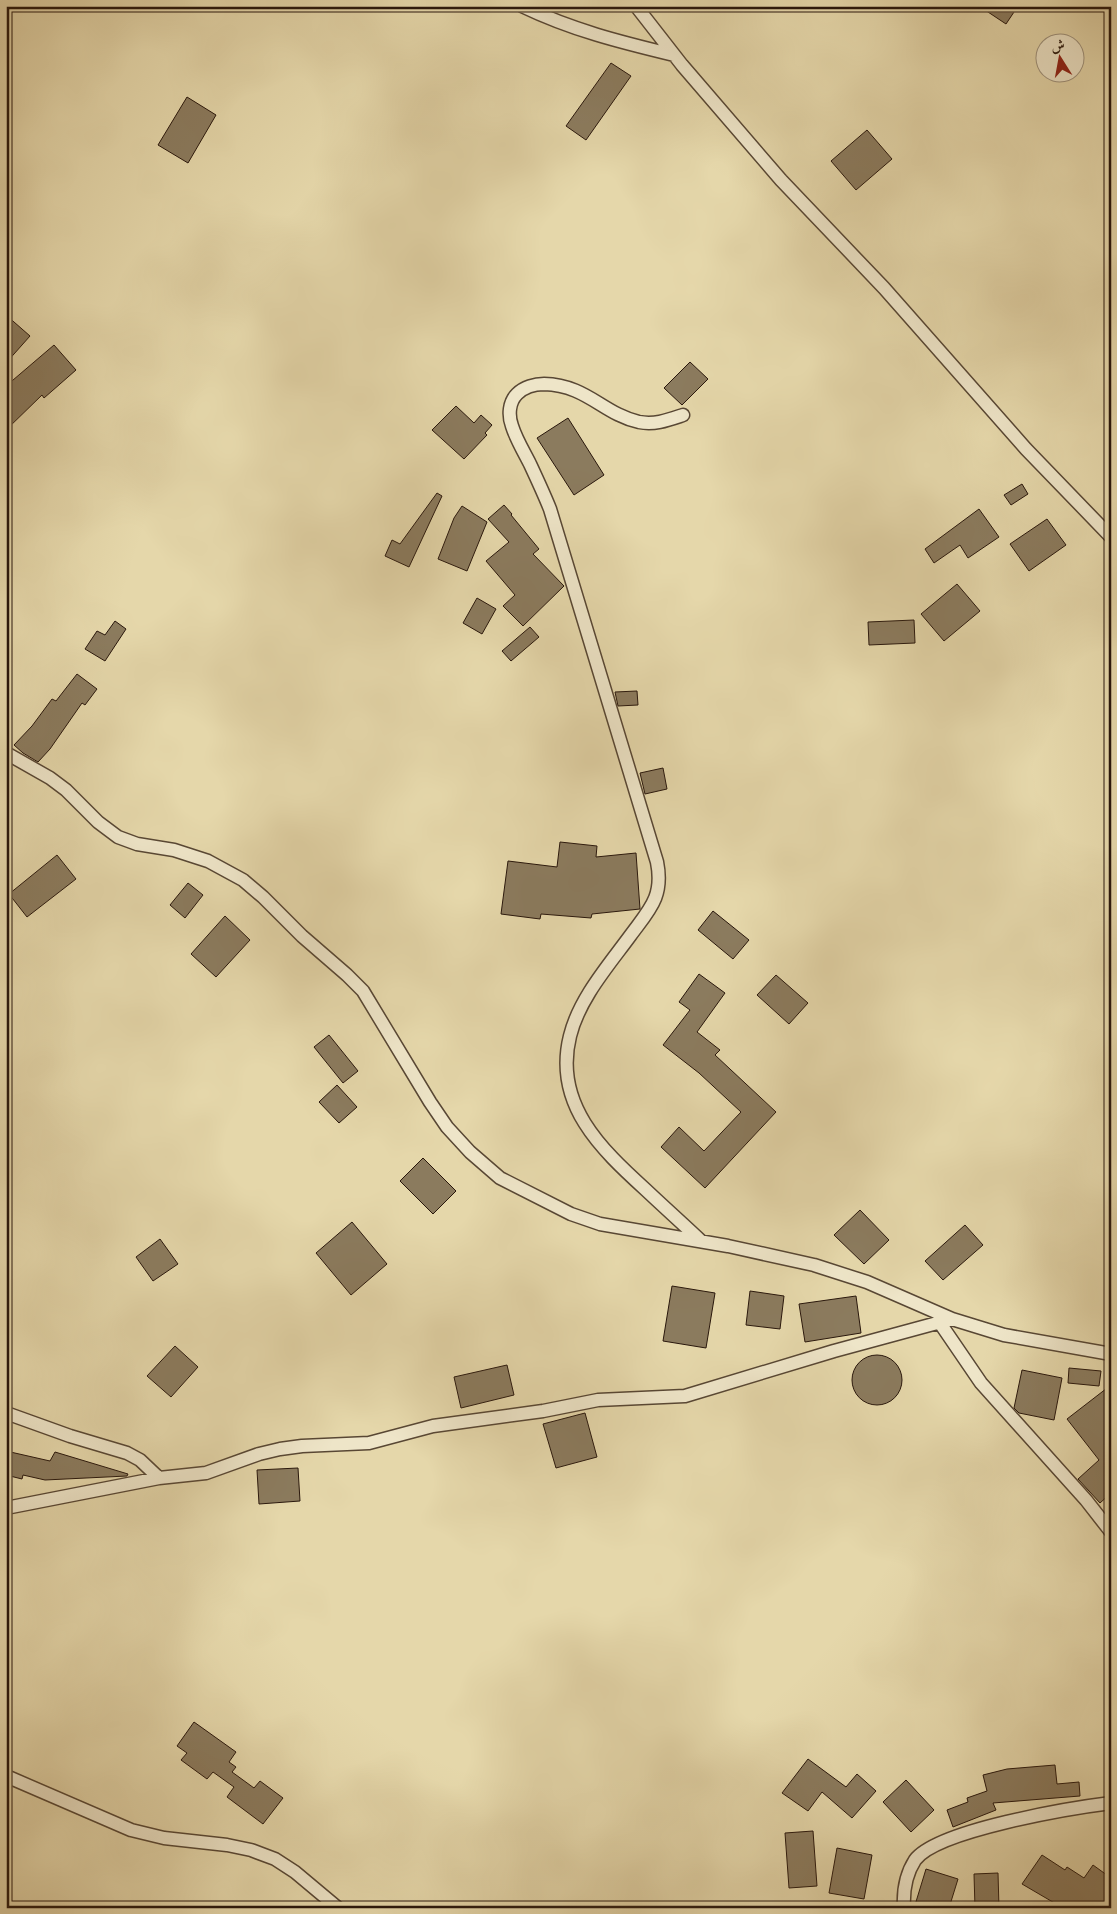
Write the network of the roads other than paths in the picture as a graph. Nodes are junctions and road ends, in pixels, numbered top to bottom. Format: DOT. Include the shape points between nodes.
graph roads {
  1 [pos="522,6"];
  2 [pos="636,6"];
  3 [pos="674,54"];
  4 [pos="683,415"];
  5 [pos="1111,537"];
  6 [pos="6,753"];
  7 [pos="701,1241"];
  8 [pos="946,1321"];
  9 [pos="1111,1354"];
  10 [pos="6,1413"];
  11 [pos="159,1478"];
  12 [pos="6,1508"];
  13 [pos="1111,1532"];
  14 [pos="6,1776"];
  15 [pos="1111,1802"];
  16 [pos="338,1908"];
  17 [pos="904,1908"];
  1 -- 3 [label="street" via="604,38"];
  2 -- 3 [label="street"];
  3 -- 5 [label="street" via="781,180 884,288 1026,449"];
  4 -- 7 [label="street" via="654,424 637,422 585,394 555,384 539,384 521,390 510,403 512,426 550,509 660,876 656,898 593,988 573,1028 566,1056 572,1094 579,1114 595,1140"];
  6 -- 7 [label="street" via="50,778 118,837 208,861 243,880 263,897 363,991 447,1127 500,1178 571,1214 600,1224"];
  7 -- 8 [label="street" via="814,1265 868,1282"];
  8 -- 9 [label="street"];
  8 -- 11 [label="street" via="685,1396 598,1400 433,1426 369,1443 280,1449 206,1473"];
  8 -- 13 [label="street" via="981,1383"];
  10 -- 11 [label="street" via="127,1453"];
  11 -- 12 [label="street"];
  14 -- 16 [label="street" via="131,1830 164,1838 227,1845 275,1859"];
  15 -- 17 [label="street" via="987,1827 929,1848 916,1860 906,1879"];
}
